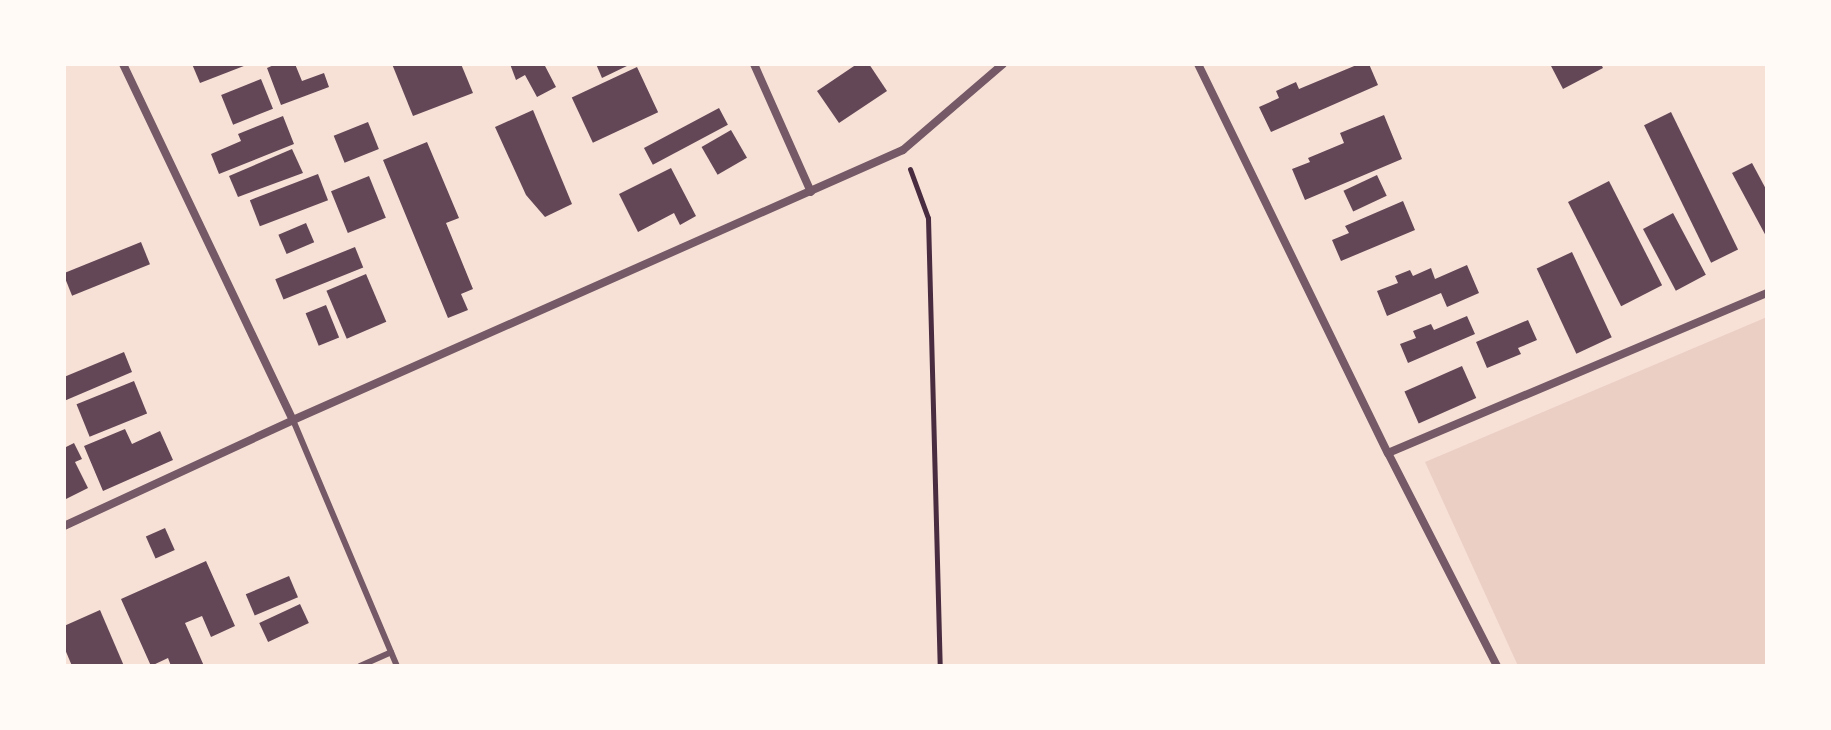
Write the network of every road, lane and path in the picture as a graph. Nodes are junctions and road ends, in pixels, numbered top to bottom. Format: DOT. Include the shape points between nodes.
graph roads {
  1 [pos="123,64"];
  2 [pos="754,64"];
  3 [pos="1003,64"];
  4 [pos="1198,64"];
  5 [pos="903,150"];
  6 [pos="811,192"];
  7 [pos="1767,293"];
  8 [pos="293,420"];
  9 [pos="1388,453"];
  10 [pos="64,526"];
  11 [pos="391,652"];
  12 [pos="360,666"];
  13 [pos="397,666"];
  14 [pos="940,666"];
  15 [pos="1497,666"];
  1 -- 8 [label="street"];
  2 -- 6 [label="street"];
  3 -- 5 [label="street"];
  4 -- 9 [label="street"];
  5 -- 6 [label="street"];
  5 -- 14 [label="path" via="928,218"];
  6 -- 8 [label="street"];
  7 -- 9 [label="street"];
  8 -- 10 [label="street"];
  8 -- 11 [label="lane"];
  9 -- 15 [label="street"];
  11 -- 12 [label="lane"];
  11 -- 13 [label="lane"];
}
